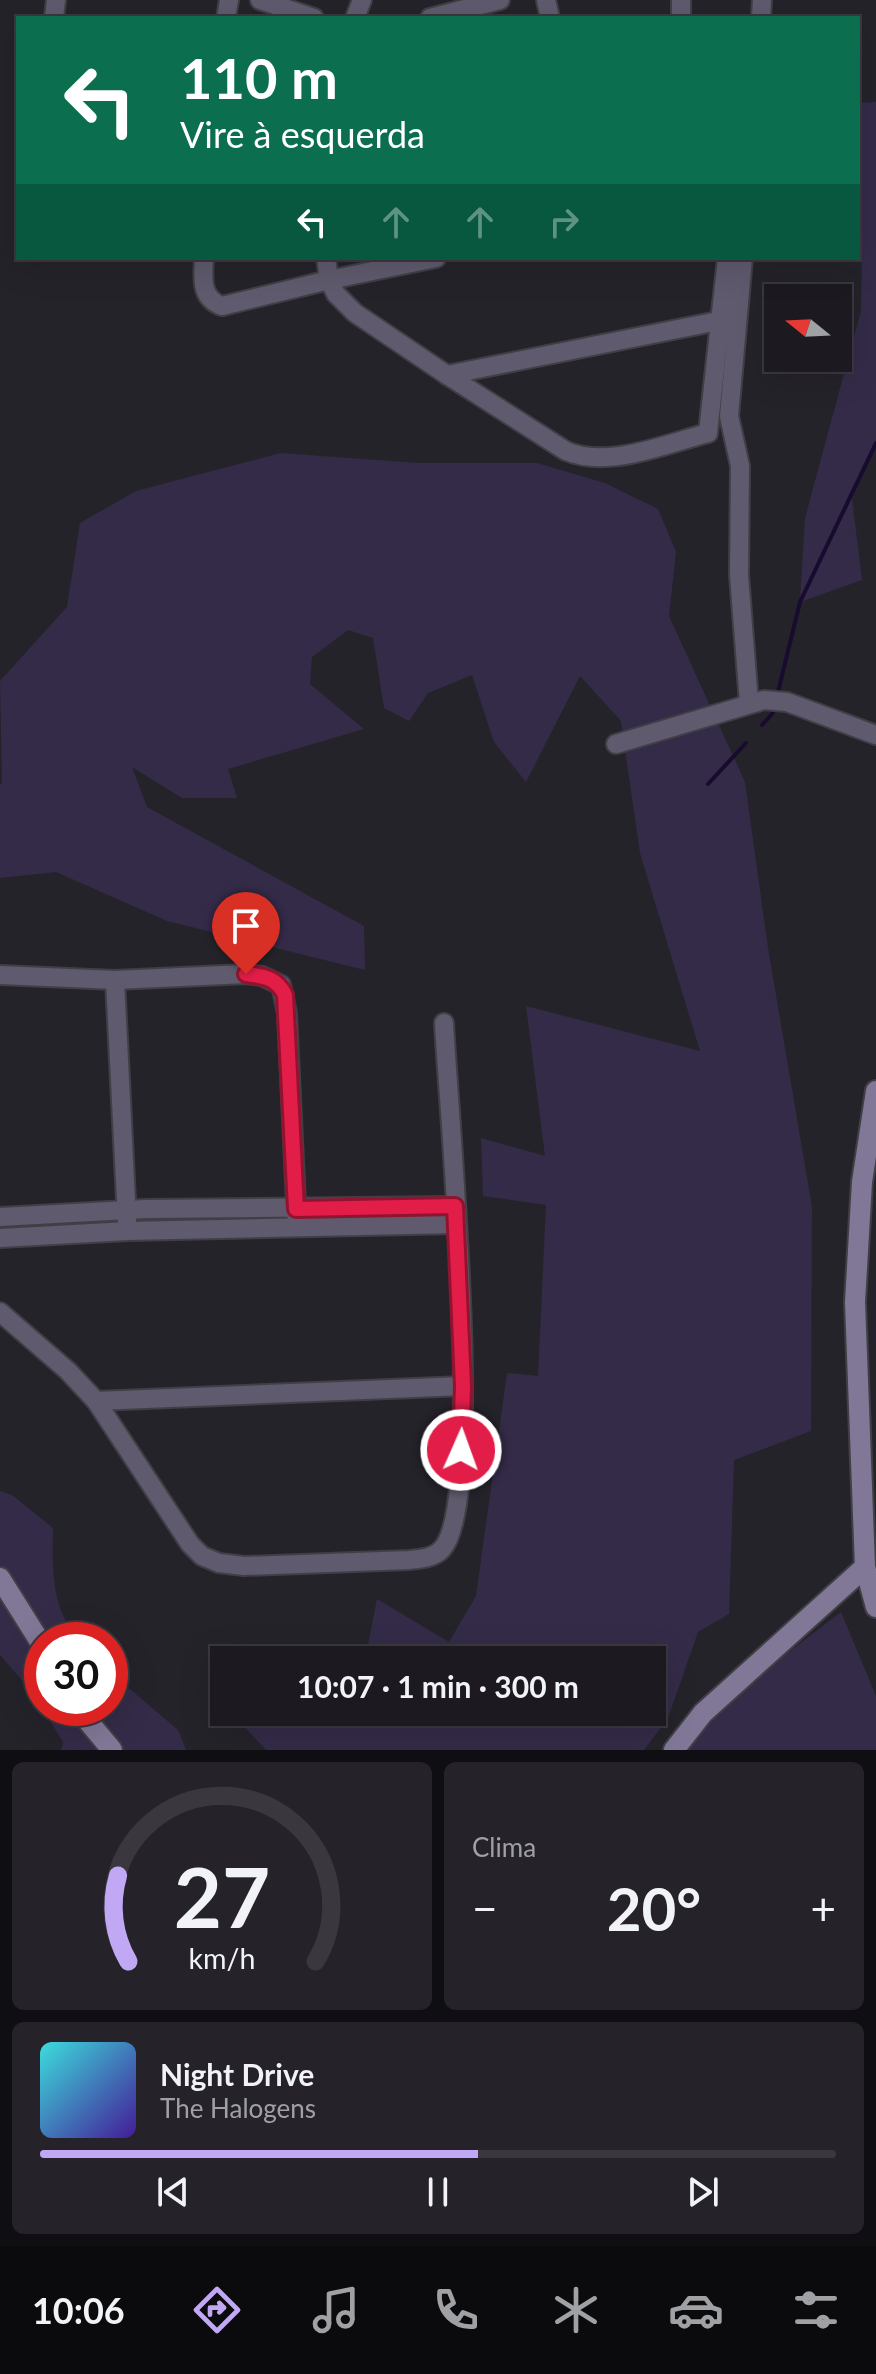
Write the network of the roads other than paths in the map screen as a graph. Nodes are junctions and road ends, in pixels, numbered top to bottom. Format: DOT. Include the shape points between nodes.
graph roads {
  1 [pos="260,0"];
  2 [pos="500,0"];
  3 [pos="308,16"];
  4 [pos="438,16"];
  5 [pos="204,260"];
  6 [pos="326,260"];
  7 [pos="426,260"];
  8 [pos="727,260"];
  9 [pos="743,260"];
  10 [pos="329,280"];
  11 [pos="718,321"];
  12 [pos="447,375"];
  13 [pos="731,428"];
  14 [pos="708,433"];
  15 [pos="756,701"];
  16 [pos="876,735"];
  17 [pos="616,744"];
  18 [pos="0,975"];
  19 [pos="115,980"];
  20 [pos="444,1023"];
  21 [pos="876,1091"];
  22 [pos="125,1210"];
  23 [pos="456,1215"];
  24 [pos="0,1217"];
  25 [pos="296,1217"];
  26 [pos="128,1231"];
  27 [pos="0,1238"];
  28 [pos="0,1312"];
  29 [pos="463,1386"];
  30 [pos="96,1401"];
  31 [pos="865,1567"];
  32 [pos="0,1578"];
  33 [pos="876,1607"];
  34 [pos="28,1622"];
  35 [pos="92,1726"];
  36 [pos="112,1750"];
  37 [pos="674,1750"];
  1 -- 3 [label="street"];
  2 -- 4 [label="street"];
  5 -- 10 [label="street" via="204,290 222,306"];
  6 -- 10 [label="street"];
  7 -- 10 [label="street"];
  8 -- 11 [label="street"];
  9 -- 13 [label="street"];
  10 -- 12 [label="street" via="355,313"];
  11 -- 12 [label="street"];
  11 -- 14 [label="street"];
  12 -- 14 [label="street" via="579,457 615,457"];
  13 -- 14 [label="street"];
  13 -- 15 [label="street" via="740,466 739,575"];
  15 -- 16 [label="street" via="787,702"];
  15 -- 17 [label="street"];
  18 -- 19 [label="street"];
  19 -- 22 [label="street"];
  19 -- 25 [label="street" via="246,974 281,985 287,1013"];
  20 -- 23 [label="street"];
  21 -- 31 [label="street" via="862,1182 855,1302"];
  22 -- 24 [label="street"];
  22 -- 25 [label="street"];
  22 -- 26 [label="street"];
  23 -- 25 [label="street"];
  23 -- 29 [label="street"];
  25 -- 26 [label="street"];
  26 -- 27 [label="street"];
  28 -- 30 [label="street"];
  29 -- 30 [label="street"];
  29 -- 30 [label="street" via="461,1482 450,1534 442,1549 409,1560 244,1566 202,1556 180,1533"];
  31 -- 33 [label="street"];
  31 -- 37 [label="street" via="703,1713"];
  32 -- 34 [label="street"];
  35 -- 36 [label="street"];
}
